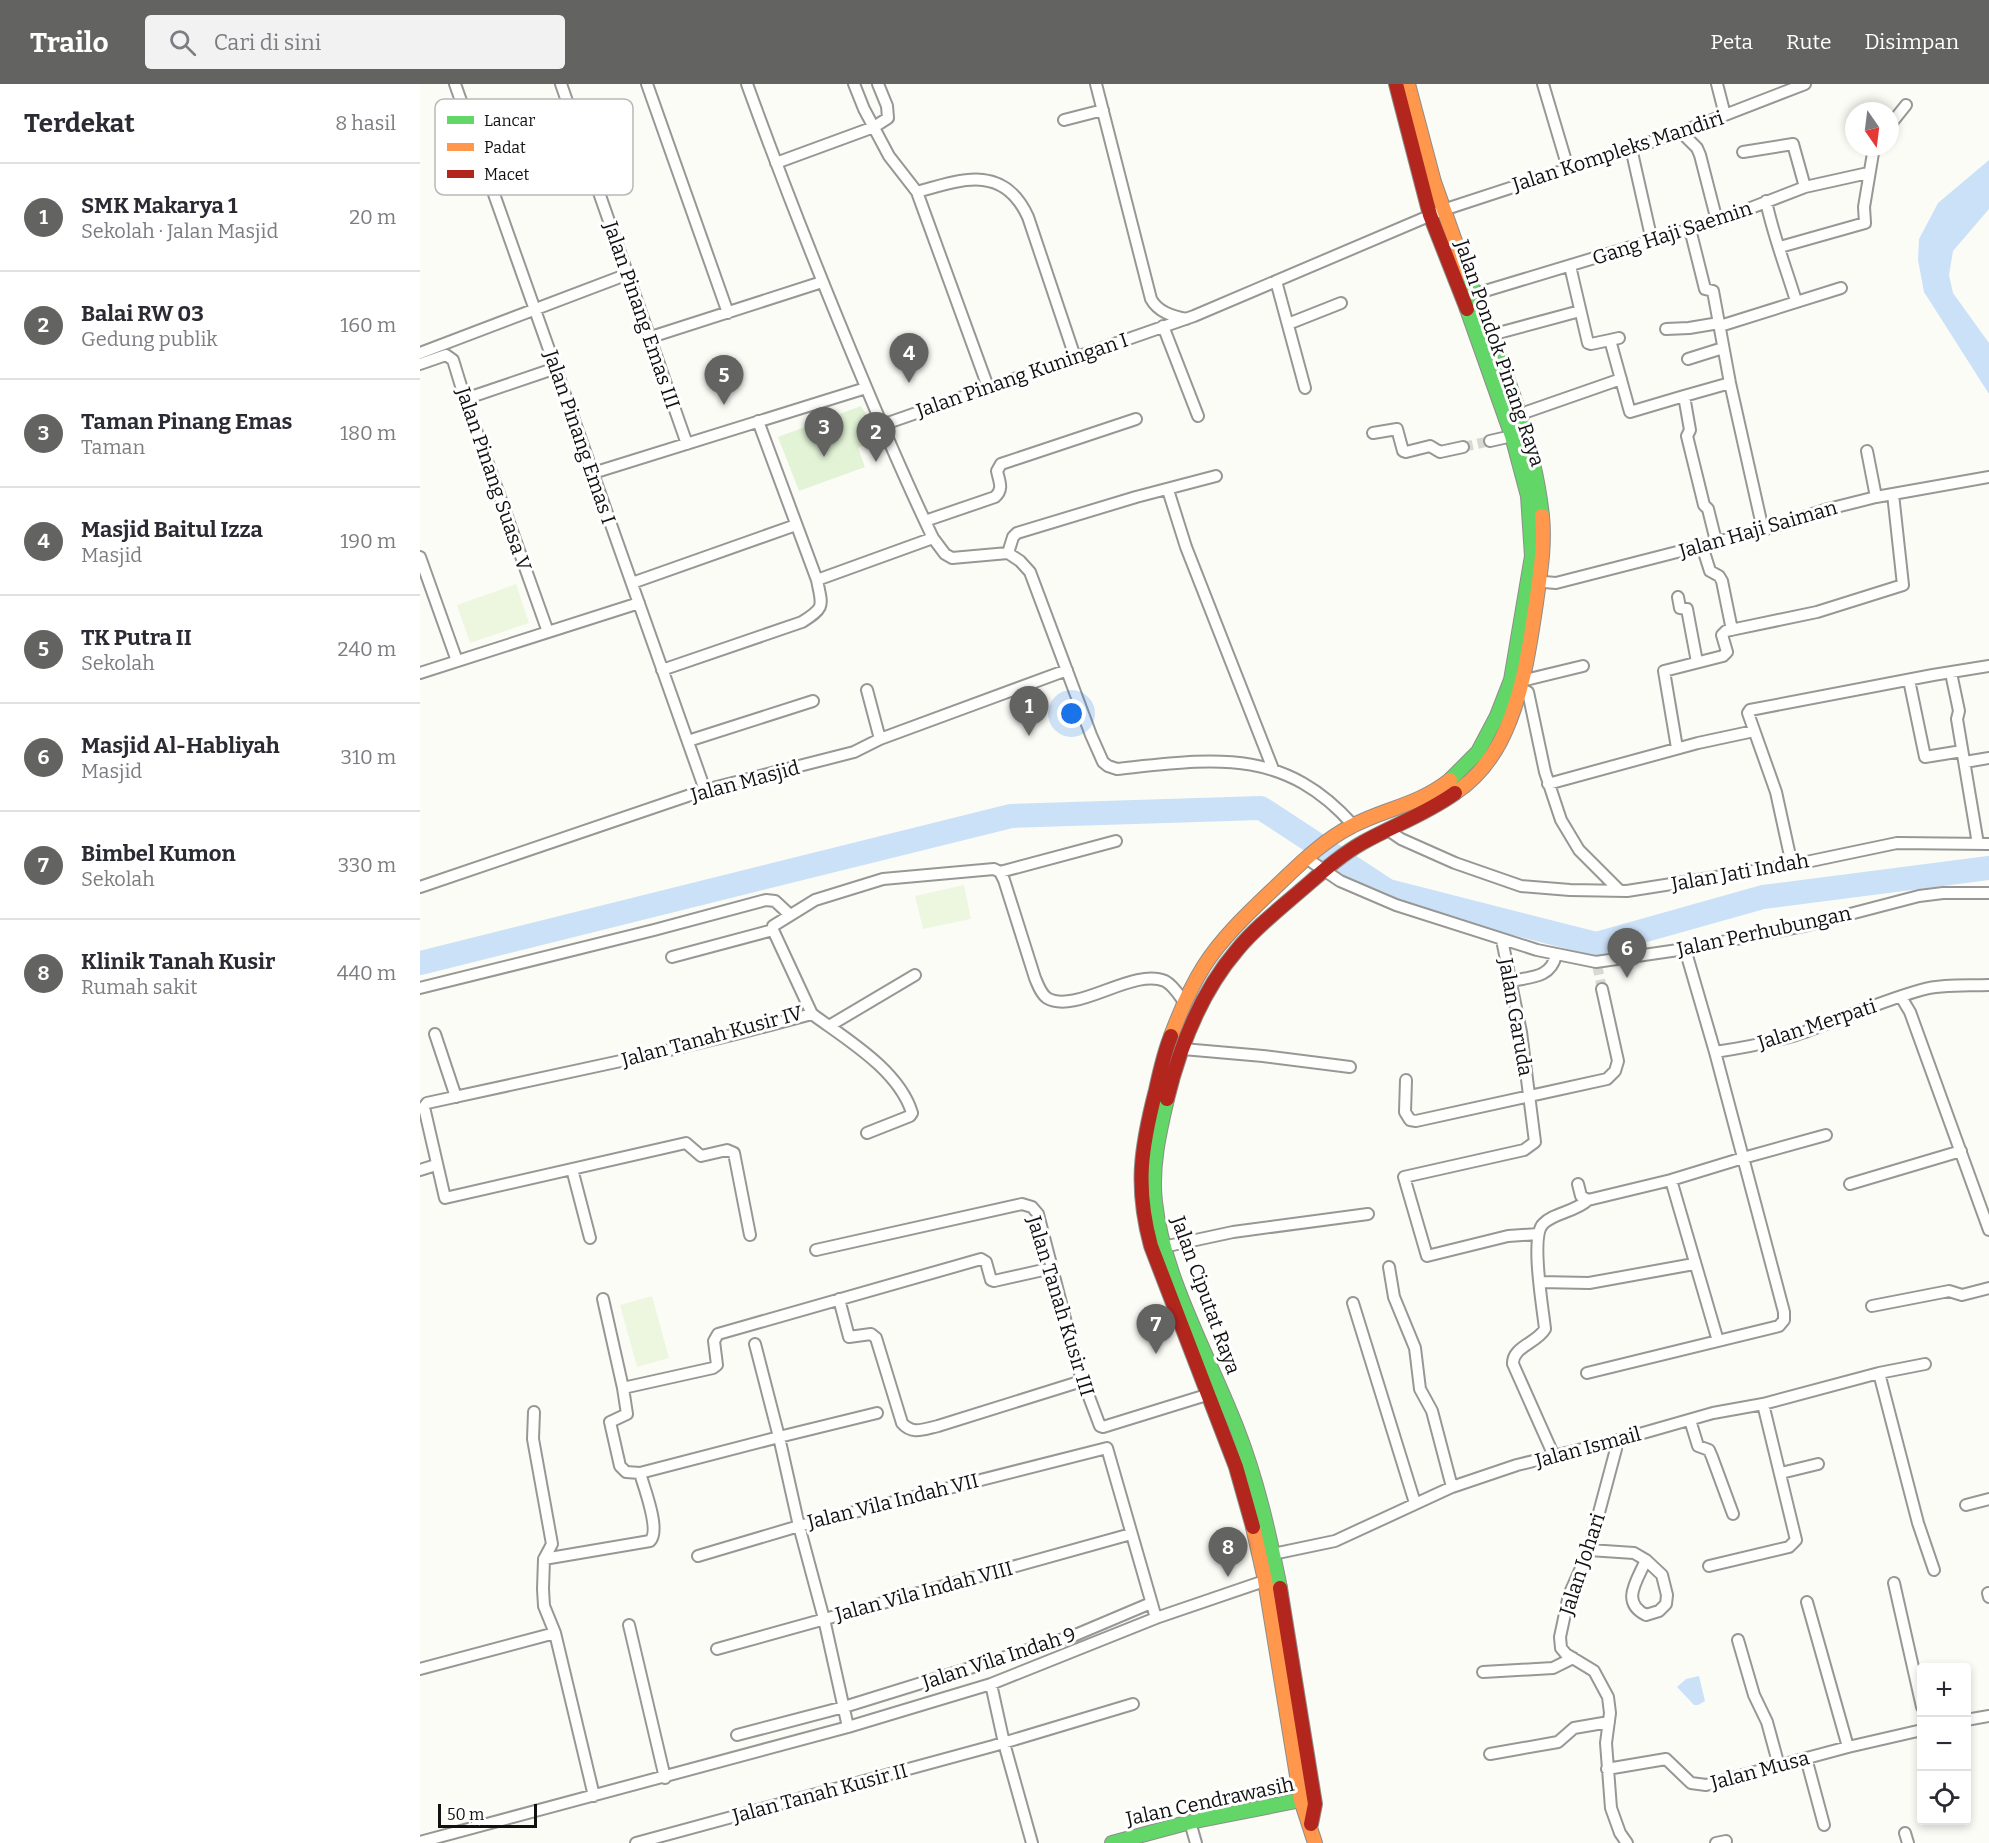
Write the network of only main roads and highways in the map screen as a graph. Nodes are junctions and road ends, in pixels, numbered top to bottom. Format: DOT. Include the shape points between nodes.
graph roads {
  1 [pos="1396,84"];
  2 [pos="1408,84"];
  3 [pos="1436,213"];
  4 [pos="1533,581"];
  5 [pos="1333,837"];
  6 [pos="1362,843"];
  7 [pos="1342,856"];
  8 [pos="1214,1393"];
  9 [pos="1308,1802"];
  10 [pos="1115,1843"];
  11 [pos="1315,1843"];
  1 -- 3 [label="main road, Jalan Pondok Pinang Raya"];
  2 -- 3 [label="main road, Jalan Pondok Pinang Raya"];
  3 -- 4 [label="main road, Jalan Pondok Pinang Raya" via="1512,436 1528,496"];
  3 -- 4 [label="main road, Jalan Pondok Pinang Raya" via="1475,294 1530,452 1544,533"];
  4 -- 5 [label="main road, Jalan Pondok Pinang Raya" via="1511,680 1478,752 1460,774 1436,791"];
  4 -- 6 [label="main road, Jalan Pondok Pinang Raya" via="1532,632 1520,684 1508,724 1490,760 1445,801"];
  5 -- 7 [label="main road"];
  5 -- 8 [label="main road, Jalan Ciputat Raya" via="1243,918 1205,965 1184,1002 1166,1048 1152,1105 1141,1162 1145,1224"];
  6 -- 7 [label="main road, Jalan Ciputat Raya"];
  7 -- 8 [label="main road, Jalan Ciputat Raya" via="1256,928 1222,969 1183,1048 1163,1113 1154,1166 1163,1247"];
  8 -- 9 [label="main road, Jalan Ciputat Raya" via="1250,1467"];
  9 -- 10 [label="main road, Jalan Cendrawasih" via="1190,1822"];
  9 -- 11 [label="main road, Jalan Ciputat Raya"];
}
